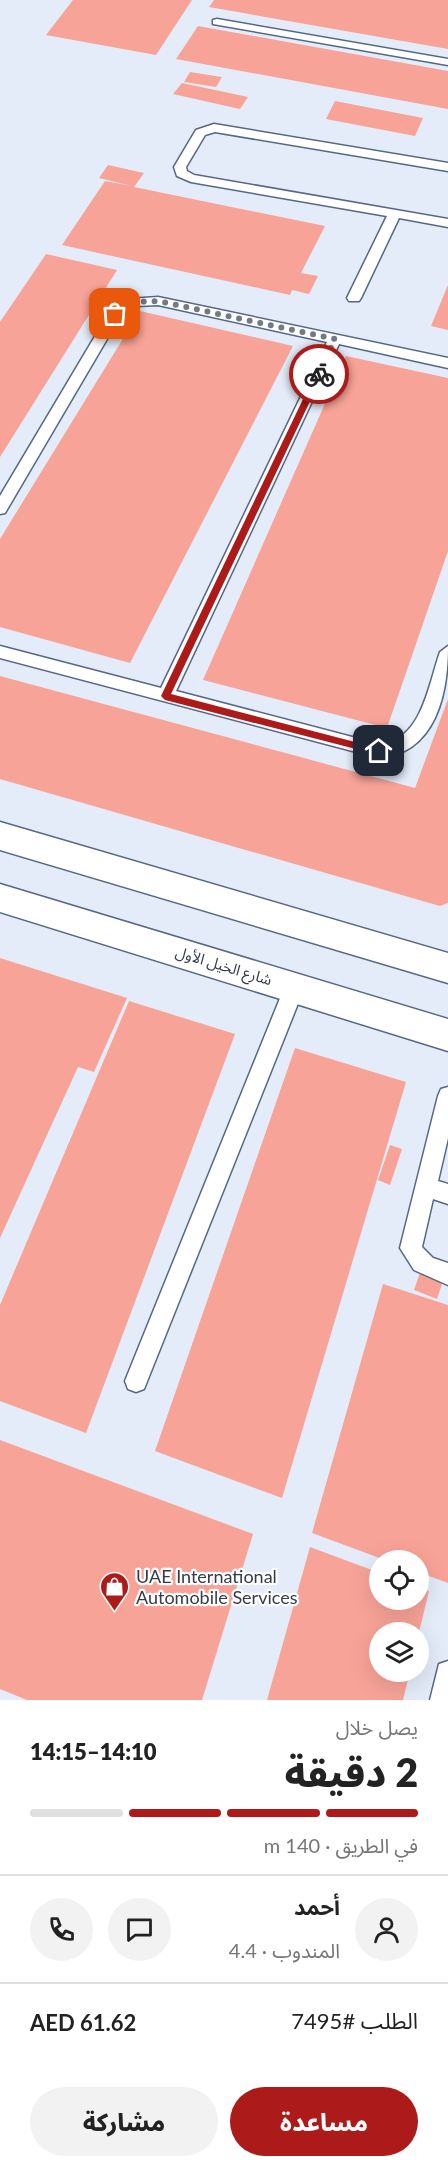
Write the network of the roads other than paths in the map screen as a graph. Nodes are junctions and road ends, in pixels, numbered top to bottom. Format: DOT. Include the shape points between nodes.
graph roads {
  1 [pos="217,22"];
  2 [pos="448,62"];
  3 [pos="448,167"];
  4 [pos="395,213"];
  5 [pos="448,223"];
  6 [pos="354,298"];
  7 [pos="335,339"];
  8 [pos="448,363"];
  9 [pos="0,509"];
  10 [pos="0,652"];
  11 [pos="448,652"];
  12 [pos="165,696"];
  13 [pos="0,836"];
  14 [pos="0,898"];
  15 [pos="448,968"];
  16 [pos="295,986"];
  17 [pos="448,1035"];
  18 [pos="448,1096"];
  19 [pos="426,1187"];
  20 [pos="448,1194"];
  21 [pos="448,1274"];
  22 [pos="136,1381"];
  23 [pos="448,1673"];
  24 [pos="442,1700"];
  1 -- 2 [label="lane"];
  3 -- 4 [label="lane" via="214,128 200,133 180,167 181,173 191,178"];
  4 -- 5 [label="lane"];
  4 -- 6 [label="lane"];
  7 -- 8 [label="lane"];
  7 -- 9 [label="lane" via="158,301 125,305 115,314"];
  7 -- 12 [label="lane"];
  10 -- 12 [label="lane"];
  11 -- 12 [label="lane" via="421,729 403,747 391,750 365,749"];
  13 -- 15 [label="main road"];
  14 -- 16 [label="main road, شارع الخيل الأول"];
  16 -- 17 [label="main road, شارع الخيل الأول"];
  16 -- 22 [label="lane"];
  18 -- 19 [label="lane"];
  19 -- 20 [label="lane"];
  19 -- 21 [label="lane" via="411,1248 424,1266"];
  23 -- 24 [label="lane"];
}
